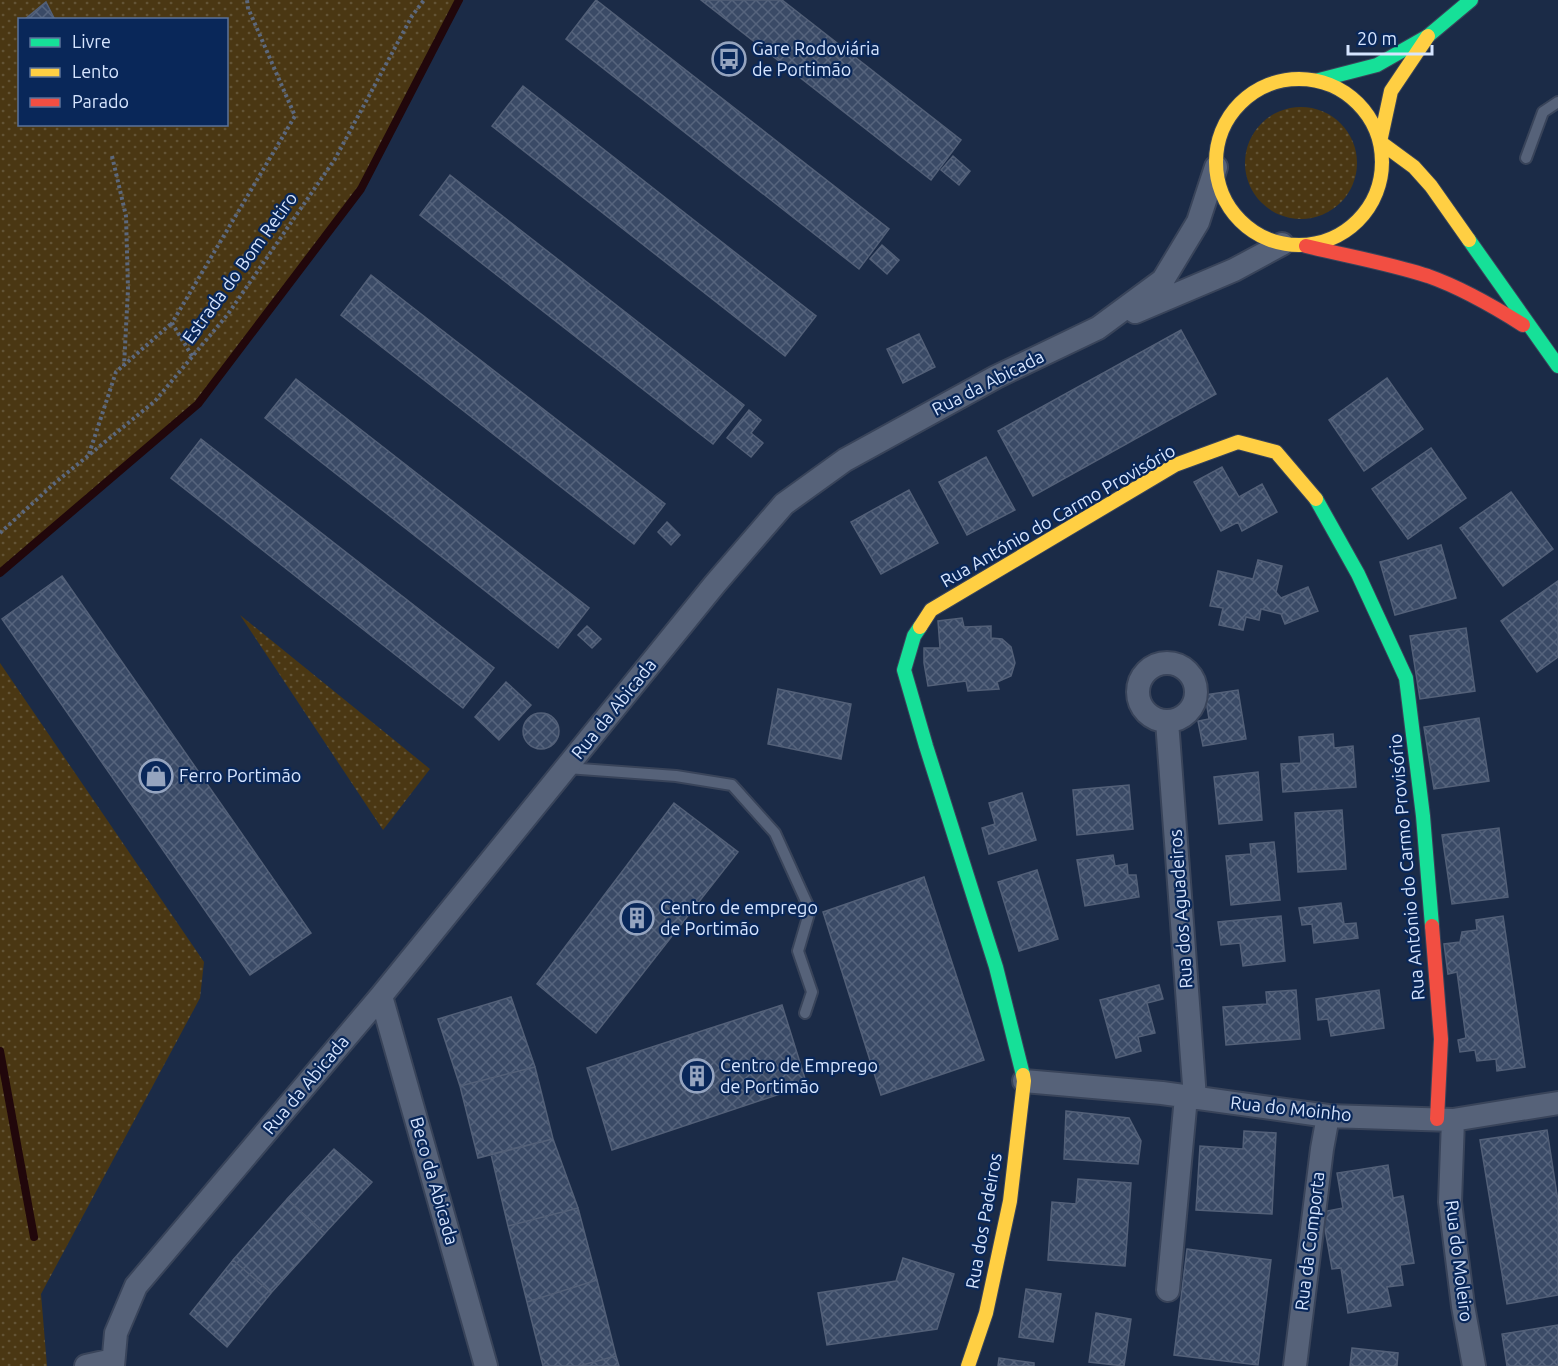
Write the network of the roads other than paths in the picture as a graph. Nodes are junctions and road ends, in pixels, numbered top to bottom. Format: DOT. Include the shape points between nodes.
graph roads {
  1 [pos="1472,0"];
  2 [pos="1428,36"];
  3 [pos="1319,80"];
  4 [pos="1558,102"];
  5 [pos="1380,142"];
  6 [pos="1526,158"];
  7 [pos="1216,167"];
  8 [pos="1293,244"];
  9 [pos="1098,328"];
  10 [pos="1534,332"];
  11 [pos="1558,366"];
  12 [pos="1167,721"];
  13 [pos="567,768"];
  14 [pos="381,996"];
  15 [pos="805,1013"];
  16 [pos="1024,1081"];
  17 [pos="1190,1097"];
  18 [pos="1558,1103"];
  19 [pos="1328,1116"];
  20 [pos="1445,1120"];
  21 [pos="1168,1290"];
  22 [pos="113,1363"];
  23 [pos="86,1366"];
  24 [pos="486,1366"];
  25 [pos="968,1366"];
  26 [pos="1295,1366"];
  27 [pos="1474,1366"];
  1 -- 2 [label="street"];
  2 -- 3 [label="street" via="1377,65"];
  2 -- 5 [label="street" via="1391,91"];
  3 -- 5 [label="street" via="1338,87 1364,109"];
  3 -- 7 [label="street" via="1300,78 1263,86 1237,105 1221,133"];
  4 -- 6 [label="lane" via="1543,112"];
  5 -- 8 [label="street" via="1381,179 1366,212 1338,236"];
  5 -- 10 [label="street" via="1414,167 1431,186"];
  7 -- 8 [label="street" via="1222,193 1236,217 1257,234"];
  7 -- 9 [label="street, Rua da Abicada" via="1198,222 1163,280"];
  8 -- 9 [label="street"];
  8 -- 10 [label="street" via="1430,277 1482,300"];
  9 -- 13 [label="street, Rua da Abicada" via="996,377 845,460 784,504"];
  10 -- 11 [label="street"];
  12 -- 17 [label="street, Rua dos Aguadeiros"];
  13 -- 14 [label="street, Rua da Abicada"];
  13 -- 15 [label="lane" via="676,776 732,785 775,833 810,910 798,951 812,992"];
  14 -- 22 [label="street, Rua da Abicada" via="136,1286 116,1333"];
  14 -- 24 [label="street, Beco da Abicada"];
  16 -- 17 [label="street, Rua do Moinho"];
  16 -- 20 [label="street, Rua António do Carmo Provisório" via="996,967 904,670 914,636 931,610 1175,465 1238,442 1276,452 1317,501 1358,574 1406,678 1423,816"];
  16 -- 25 [label="street, Rua dos Padeiros" via="1010,1201 986,1313"];
  17 -- 19 [label="street, Rua do Moinho"];
  17 -- 21 [label="street, Rua dos Aguadeiros"];
  18 -- 20 [label="street, Rua do Moinho"];
  19 -- 20 [label="street, Rua do Moinho"];
  19 -- 26 [label="street, Rua da Comporta"];
  20 -- 27 [label="street, Rua do Moleiro" via="1450,1202"];
  22 -- 23 [label="street"];
}
